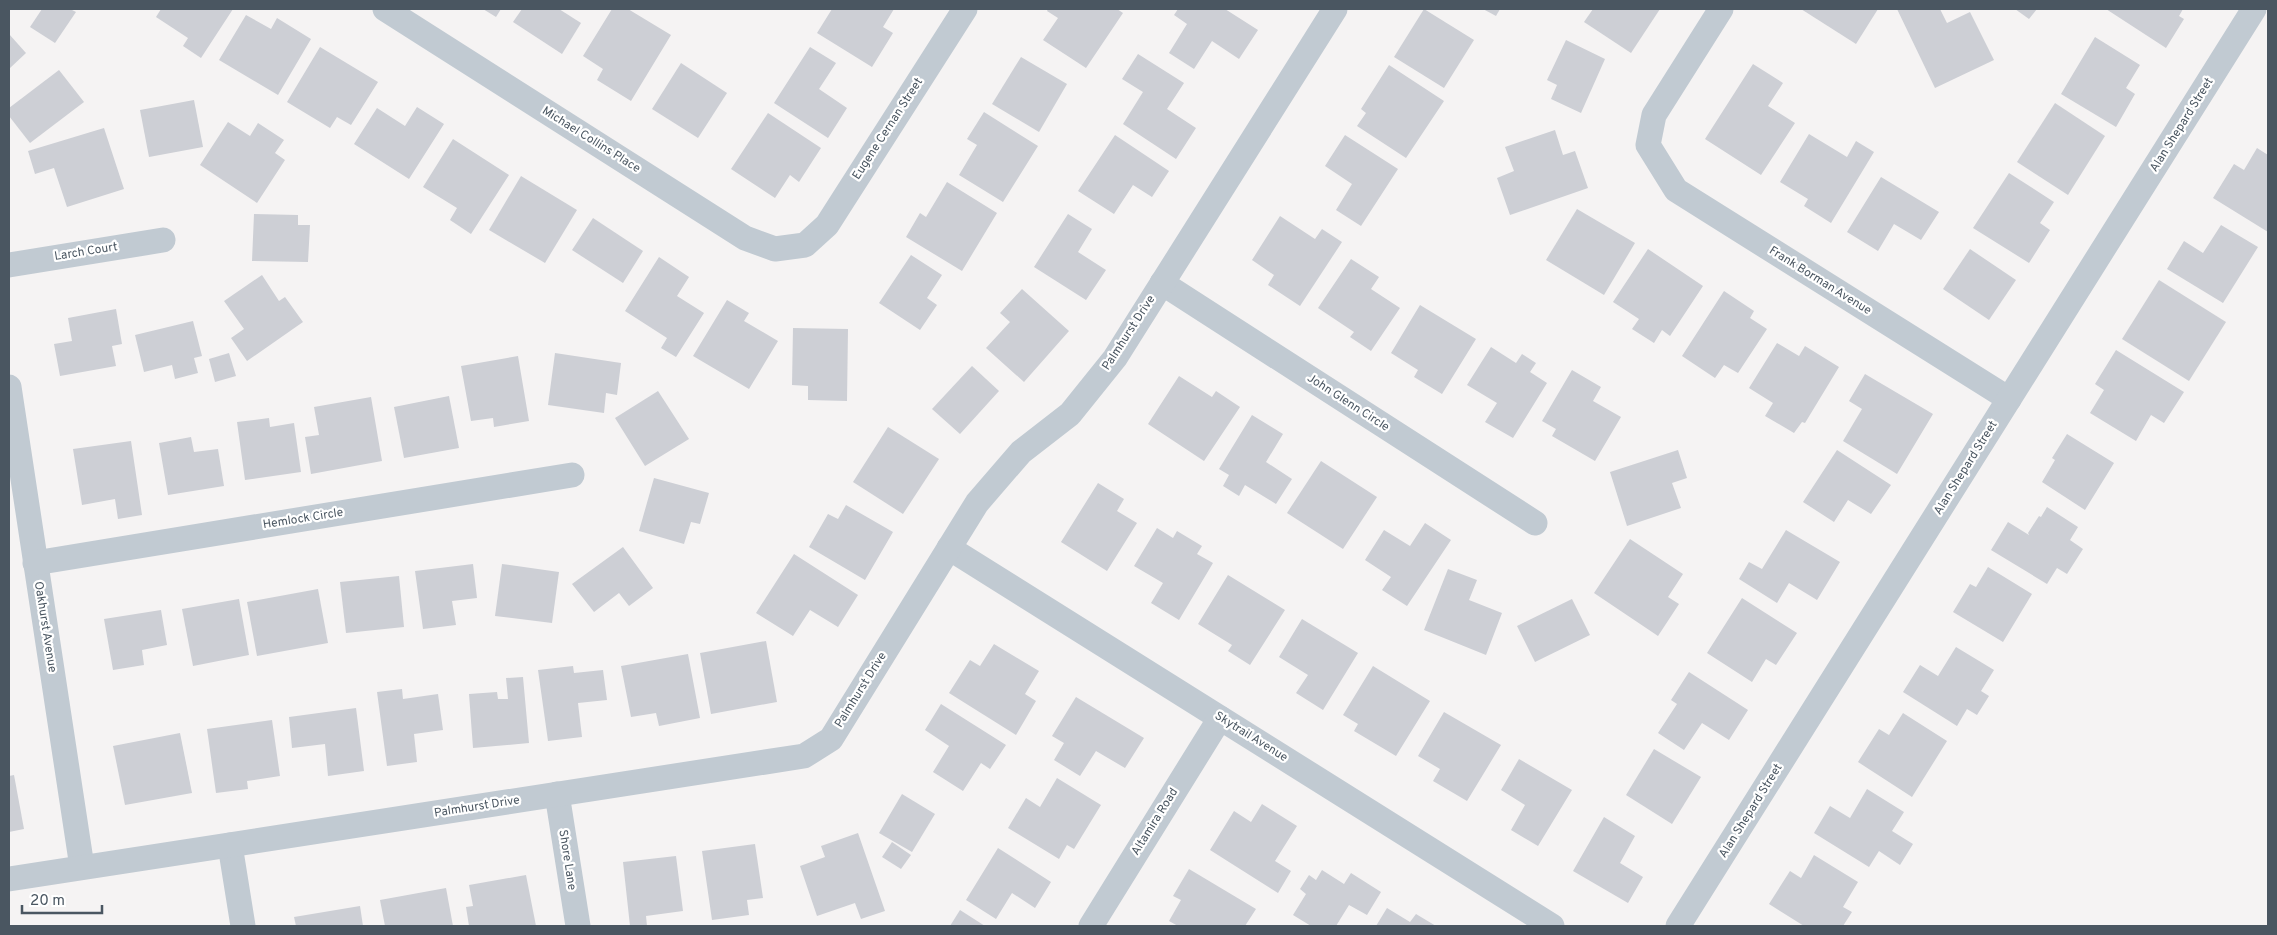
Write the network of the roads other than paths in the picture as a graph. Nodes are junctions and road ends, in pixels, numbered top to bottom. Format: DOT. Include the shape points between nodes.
graph roads {
  1 [pos="385,9"];
  2 [pos="965,9"];
  3 [pos="1334,9"];
  4 [pos="1720,9"];
  5 [pos="2254,9"];
  6 [pos="163,240"];
  7 [pos="805,245"];
  8 [pos="9,265"];
  9 [pos="1162,283"];
  10 [pos="9,387"];
  11 [pos="2009,399"];
  12 [pos="572,475"];
  13 [pos="1535,523"];
  14 [pos="949,548"];
  15 [pos="35,563"];
  16 [pos="1220,718"];
  17 [pos="557,794"];
  18 [pos="230,845"];
  19 [pos="82,867"];
  20 [pos="9,879"];
  21 [pos="243,926"];
  22 [pos="578,926"];
  23 [pos="1091,926"];
  24 [pos="1552,926"];
  25 [pos="1678,926"];
  1 -- 7 [label="street, Michael Collins Place" via="745,238 775,249"];
  2 -- 7 [label="street, Eugene Cernan Street" via="827,225"];
  3 -- 9 [label="street, Palmhurst Drive"];
  4 -- 11 [label="street, Frank Borman Avenue" via="1654,115 1648,145 1676,190"];
  5 -- 11 [label="street, Alan Shepard Street"];
  6 -- 8 [label="street, Larch Court"];
  9 -- 13 [label="street, John Glenn Circle"];
  9 -- 14 [label="street, Palmhurst Drive" via="1115,358 1070,414 1021,452 977,502"];
  10 -- 15 [label="street, Oakhurst Avenue"];
  11 -- 25 [label="street, Alan Shepard Street"];
  12 -- 15 [label="street, Hemlock Circle"];
  14 -- 16 [label="street, Skytrail Avenue"];
  14 -- 17 [label="street, Palmhurst Drive" via="831,738 804,756"];
  15 -- 19 [label="street, Oakhurst Avenue"];
  16 -- 23 [label="street, Altamira Road"];
  16 -- 24 [label="street, Skytrail Avenue"];
  17 -- 18 [label="street, Palmhurst Drive"];
  17 -- 22 [label="street, Shore Lane"];
  18 -- 19 [label="street, Palmhurst Drive"];
  18 -- 21 [label="street"];
  19 -- 20 [label="street, Palmhurst Drive"];
}
